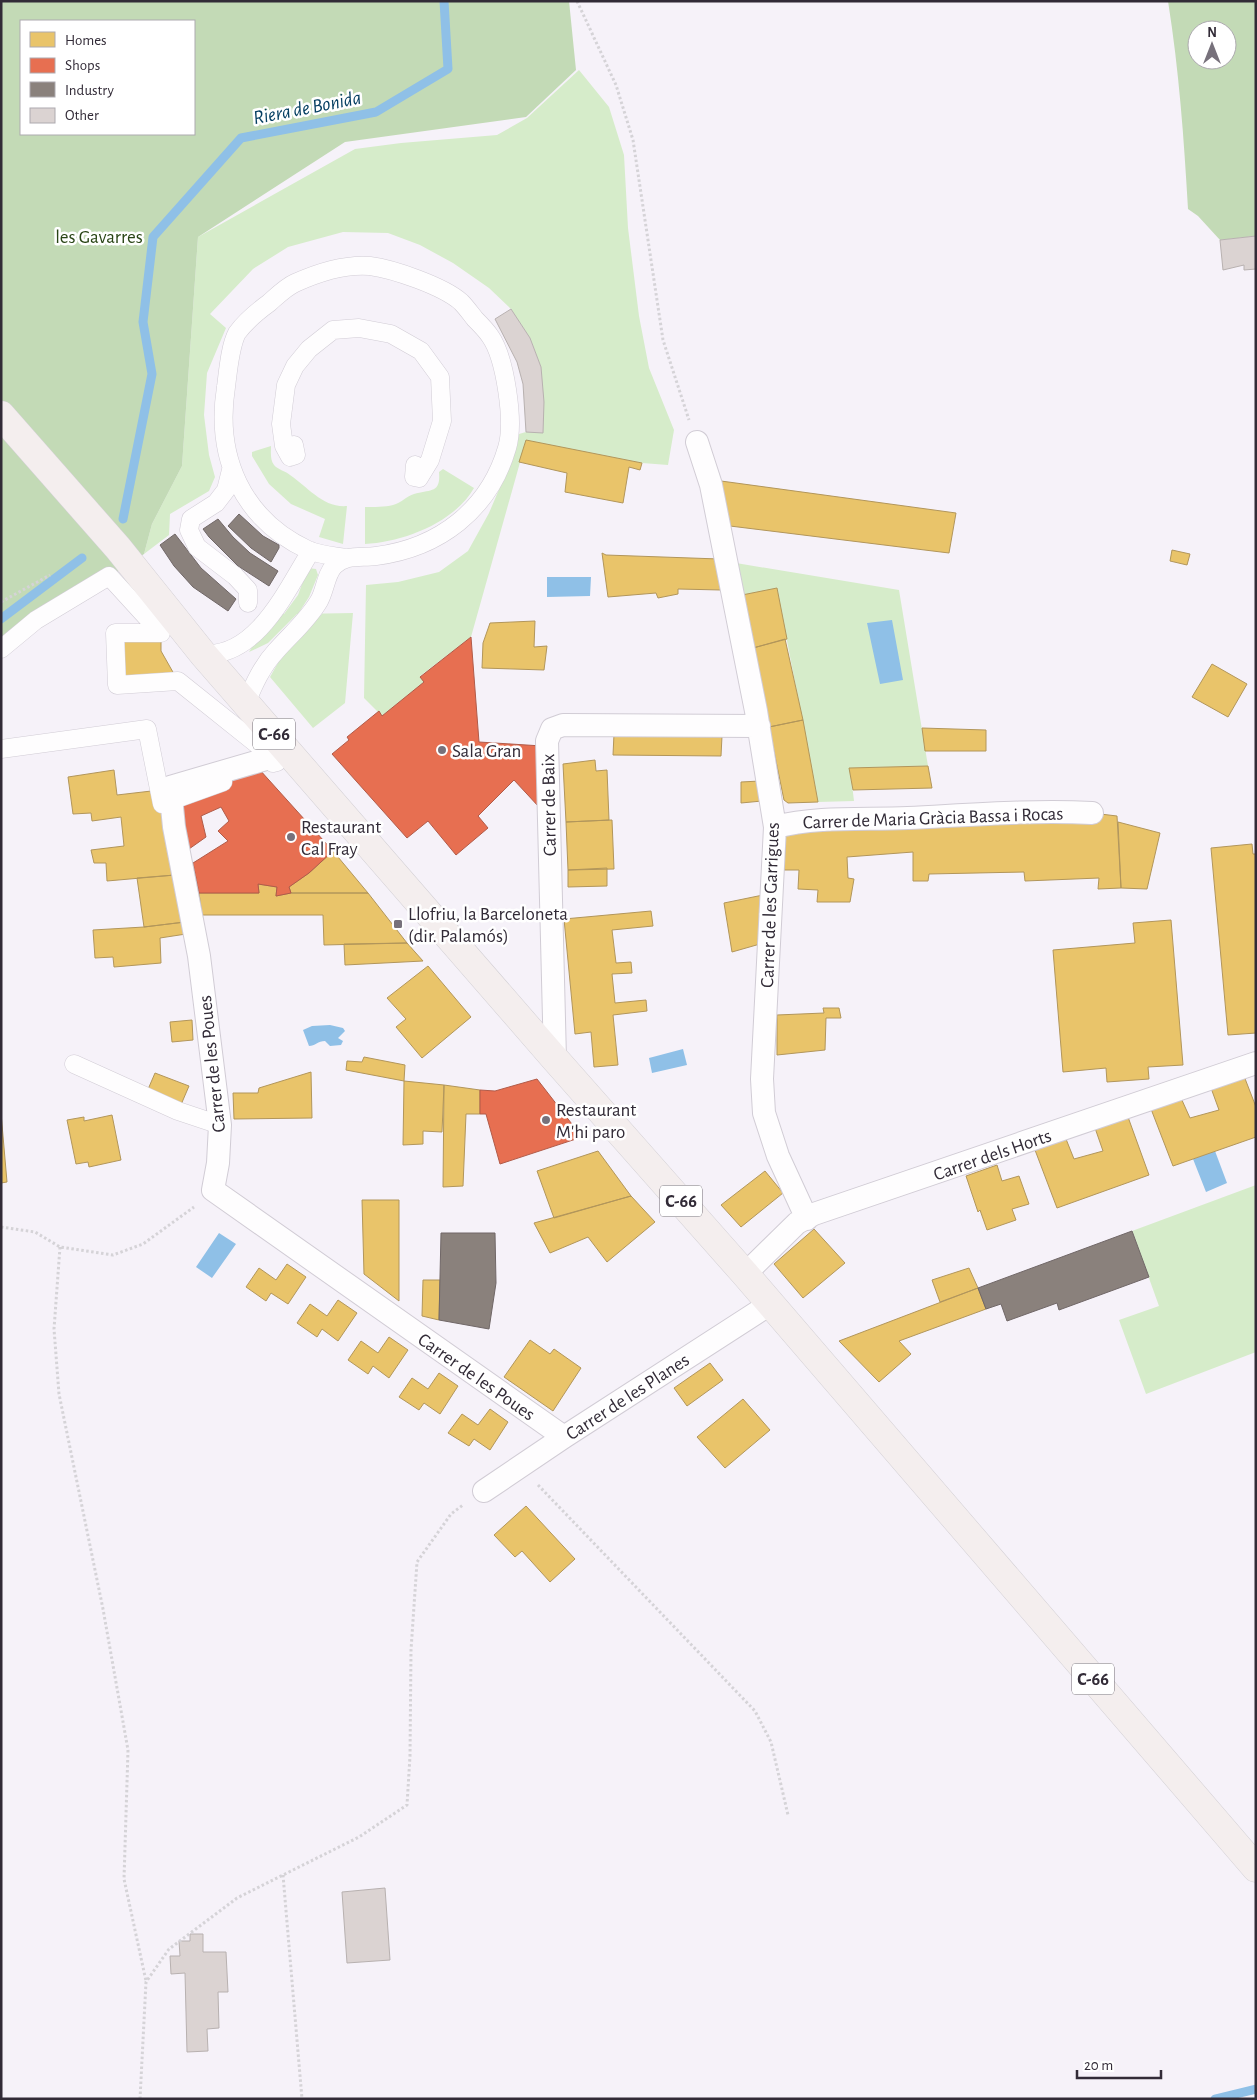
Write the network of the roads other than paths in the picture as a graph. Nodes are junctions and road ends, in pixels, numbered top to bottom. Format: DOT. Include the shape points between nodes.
graph roads {
  1 [pos="1,415"];
  2 [pos="697,442"];
  3 [pos="294,445"];
  4 [pos="415,465"];
  5 [pos="231,470"];
  6 [pos="311,551"];
  7 [pos="346,558"];
  8 [pos="248,603"];
  9 [pos="1,648"];
  10 [pos="203,654"];
  11 [pos="246,702"];
  12 [pos="759,726"];
  13 [pos="1,749"];
  14 [pos="281,755"];
  15 [pos="171,801"];
  16 [pos="1092,813"];
  17 [pos="775,827"];
  18 [pos="555,1060"];
  19 [pos="1256,1063"];
  20 [pos="74,1064"];
  21 [pos="220,1125"];
  22 [pos="807,1218"];
  23 [pos="745,1274"];
  24 [pos="770,1304"];
  25 [pos="564,1437"];
  26 [pos="484,1491"];
  27 [pos="1256,1868"];
  1 -- 10 [label="main road, C-66" via="118,548"];
  2 -- 12 [label="street, Carrer de les Garrigues" via="711,485"];
  3 -- 4 [label="street" via="296,455 290,457 284,446 281,424 286,385 295,366 309,349 333,330 359,328 391,334 421,351 440,377 442,420 430,460 419,478 414,477"];
  5 -- 6 [label="street" via="250,504 282,535"];
  5 -- 7 [label="street" via="222,412 236,334 257,312 293,284 330,270 368,266 409,276 460,301 491,337 500,362 510,406 508,446 501,463 480,502 448,532 411,548 376,556"];
  5 -- 8 [label="street" via="226,490 216,503 191,518 189,530 197,547 248,590"];
  6 -- 7 [label="street"];
  6 -- 10 [label="street" via="288,591 258,630 229,651"];
  7 -- 11 [label="street" via="332,567 320,598 303,625 260,672"];
  9 -- 14 [label="street" via="36,620 110,576 160,633 115,633 117,685 178,681"];
  10 -- 11 [label="main road, C-66"];
  11 -- 14 [label="main road, C-66"];
  12 -- 17 [label="street, Carrer de les Garrigues"];
  12 -- 18 [label="street, Carrer de Baix" via="563,725 552,729 547,741"];
  13 -- 15 [label="street" via="147,729 162,804"];
  14 -- 15 [label="street" via="170,787"];
  14 -- 18 [label="main road, C-66"];
  15 -- 21 [label="street, Carrer de les Poues" via="199,956"];
  16 -- 17 [label="street, Carrer de Maria Gràcia Bassa i Rocas" via="981,813 798,821"];
  17 -- 22 [label="street, Carrer de les Garrigues" via="762,1079 764,1113 778,1156"];
  18 -- 23 [label="main road, C-66"];
  19 -- 22 [label="street, Carrer dels Horts"];
  20 -- 21 [label="street" via="178,1111"];
  21 -- 25 [label="street, Carrer de les Poues" via="213,1190"];
  22 -- 23 [label="street, Carrer dels Horts" via="797,1223"];
  23 -- 24 [label="main road, C-66"];
  24 -- 25 [label="street, Carrer de les Planes"];
  24 -- 27 [label="main road, C-66"];
  25 -- 26 [label="street, Carrer de les Planes"];
}
